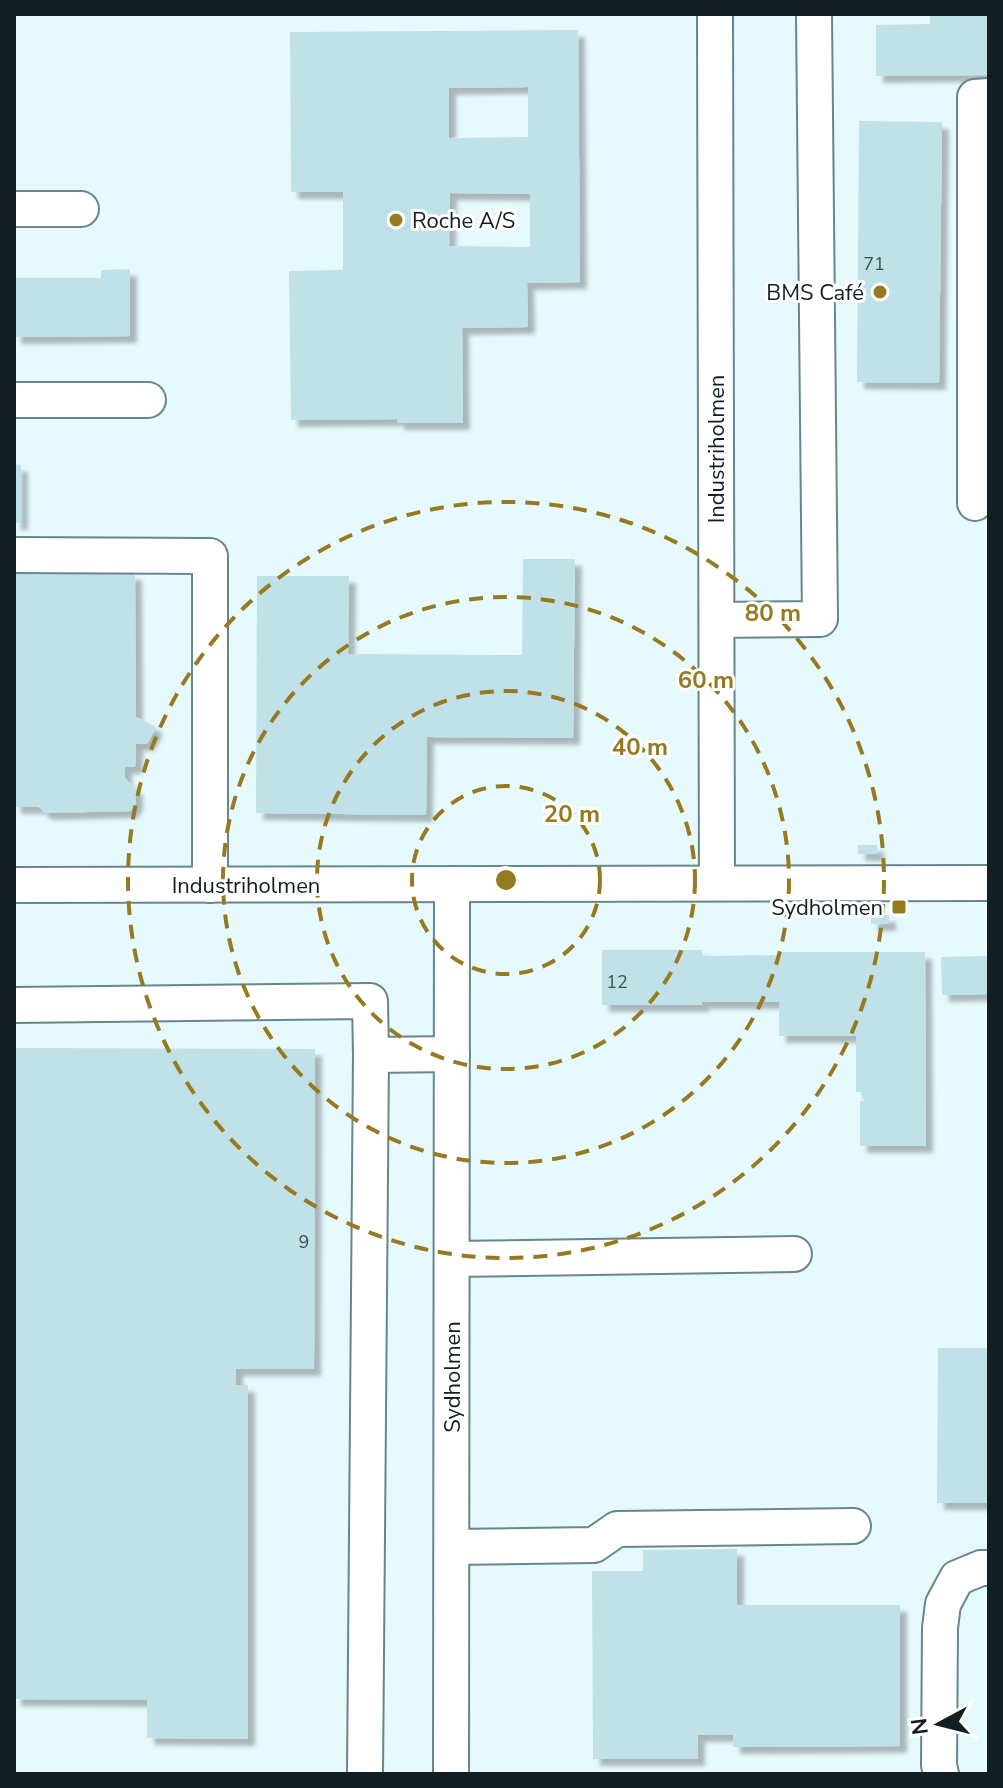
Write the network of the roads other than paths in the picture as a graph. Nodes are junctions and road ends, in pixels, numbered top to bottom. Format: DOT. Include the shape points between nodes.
graph roads {
  1 [pos="715,14"];
  2 [pos="814,14"];
  3 [pos="989,96"];
  4 [pos="14,209"];
  5 [pos="81,209"];
  6 [pos="14,400"];
  7 [pos="148,400"];
  8 [pos="975,503"];
  9 [pos="14,555"];
  10 [pos="717,620"];
  11 [pos="717,883"];
  12 [pos="989,883"];
  13 [pos="452,884"];
  14 [pos="14,885"];
  15 [pos="210,885"];
  16 [pos="14,1005"];
  17 [pos="452,1054"];
  18 [pos="371,1055"];
  19 [pos="794,1254"];
  20 [pos="452,1259"];
  21 [pos="853,1526"];
  22 [pos="452,1547"];
  23 [pos="989,1568"];
  24 [pos="365,1774"];
  25 [pos="451,1774"];
  26 [pos="941,1774"];
  1 -- 10 [label="street, Industriholmen"];
  2 -- 10 [label="street" via="820,619"];
  3 -- 8 [label="street" via="975,97"];
  4 -- 5 [label="street"];
  6 -- 7 [label="street"];
  9 -- 15 [label="street" via="210,556"];
  10 -- 11 [label="street, Industriholmen"];
  11 -- 12 [label="street, Industriholmen"];
  11 -- 13 [label="street, Industriholmen"];
  13 -- 15 [label="street, Industriholmen"];
  13 -- 17 [label="street, Sydholmen"];
  14 -- 15 [label="street, Industriholmen"];
  16 -- 18 [label="street" via="370,1001"];
  17 -- 18 [label="street"];
  17 -- 20 [label="street, Sydholmen"];
  18 -- 24 [label="street"];
  19 -- 20 [label="street"];
  20 -- 22 [label="street, Sydholmen"];
  21 -- 22 [label="street" via="617,1529 594,1545"];
  22 -- 25 [label="street, Sydholmen"];
  23 -- 26 [label="street" via="957,1578 943,1604"];
}
